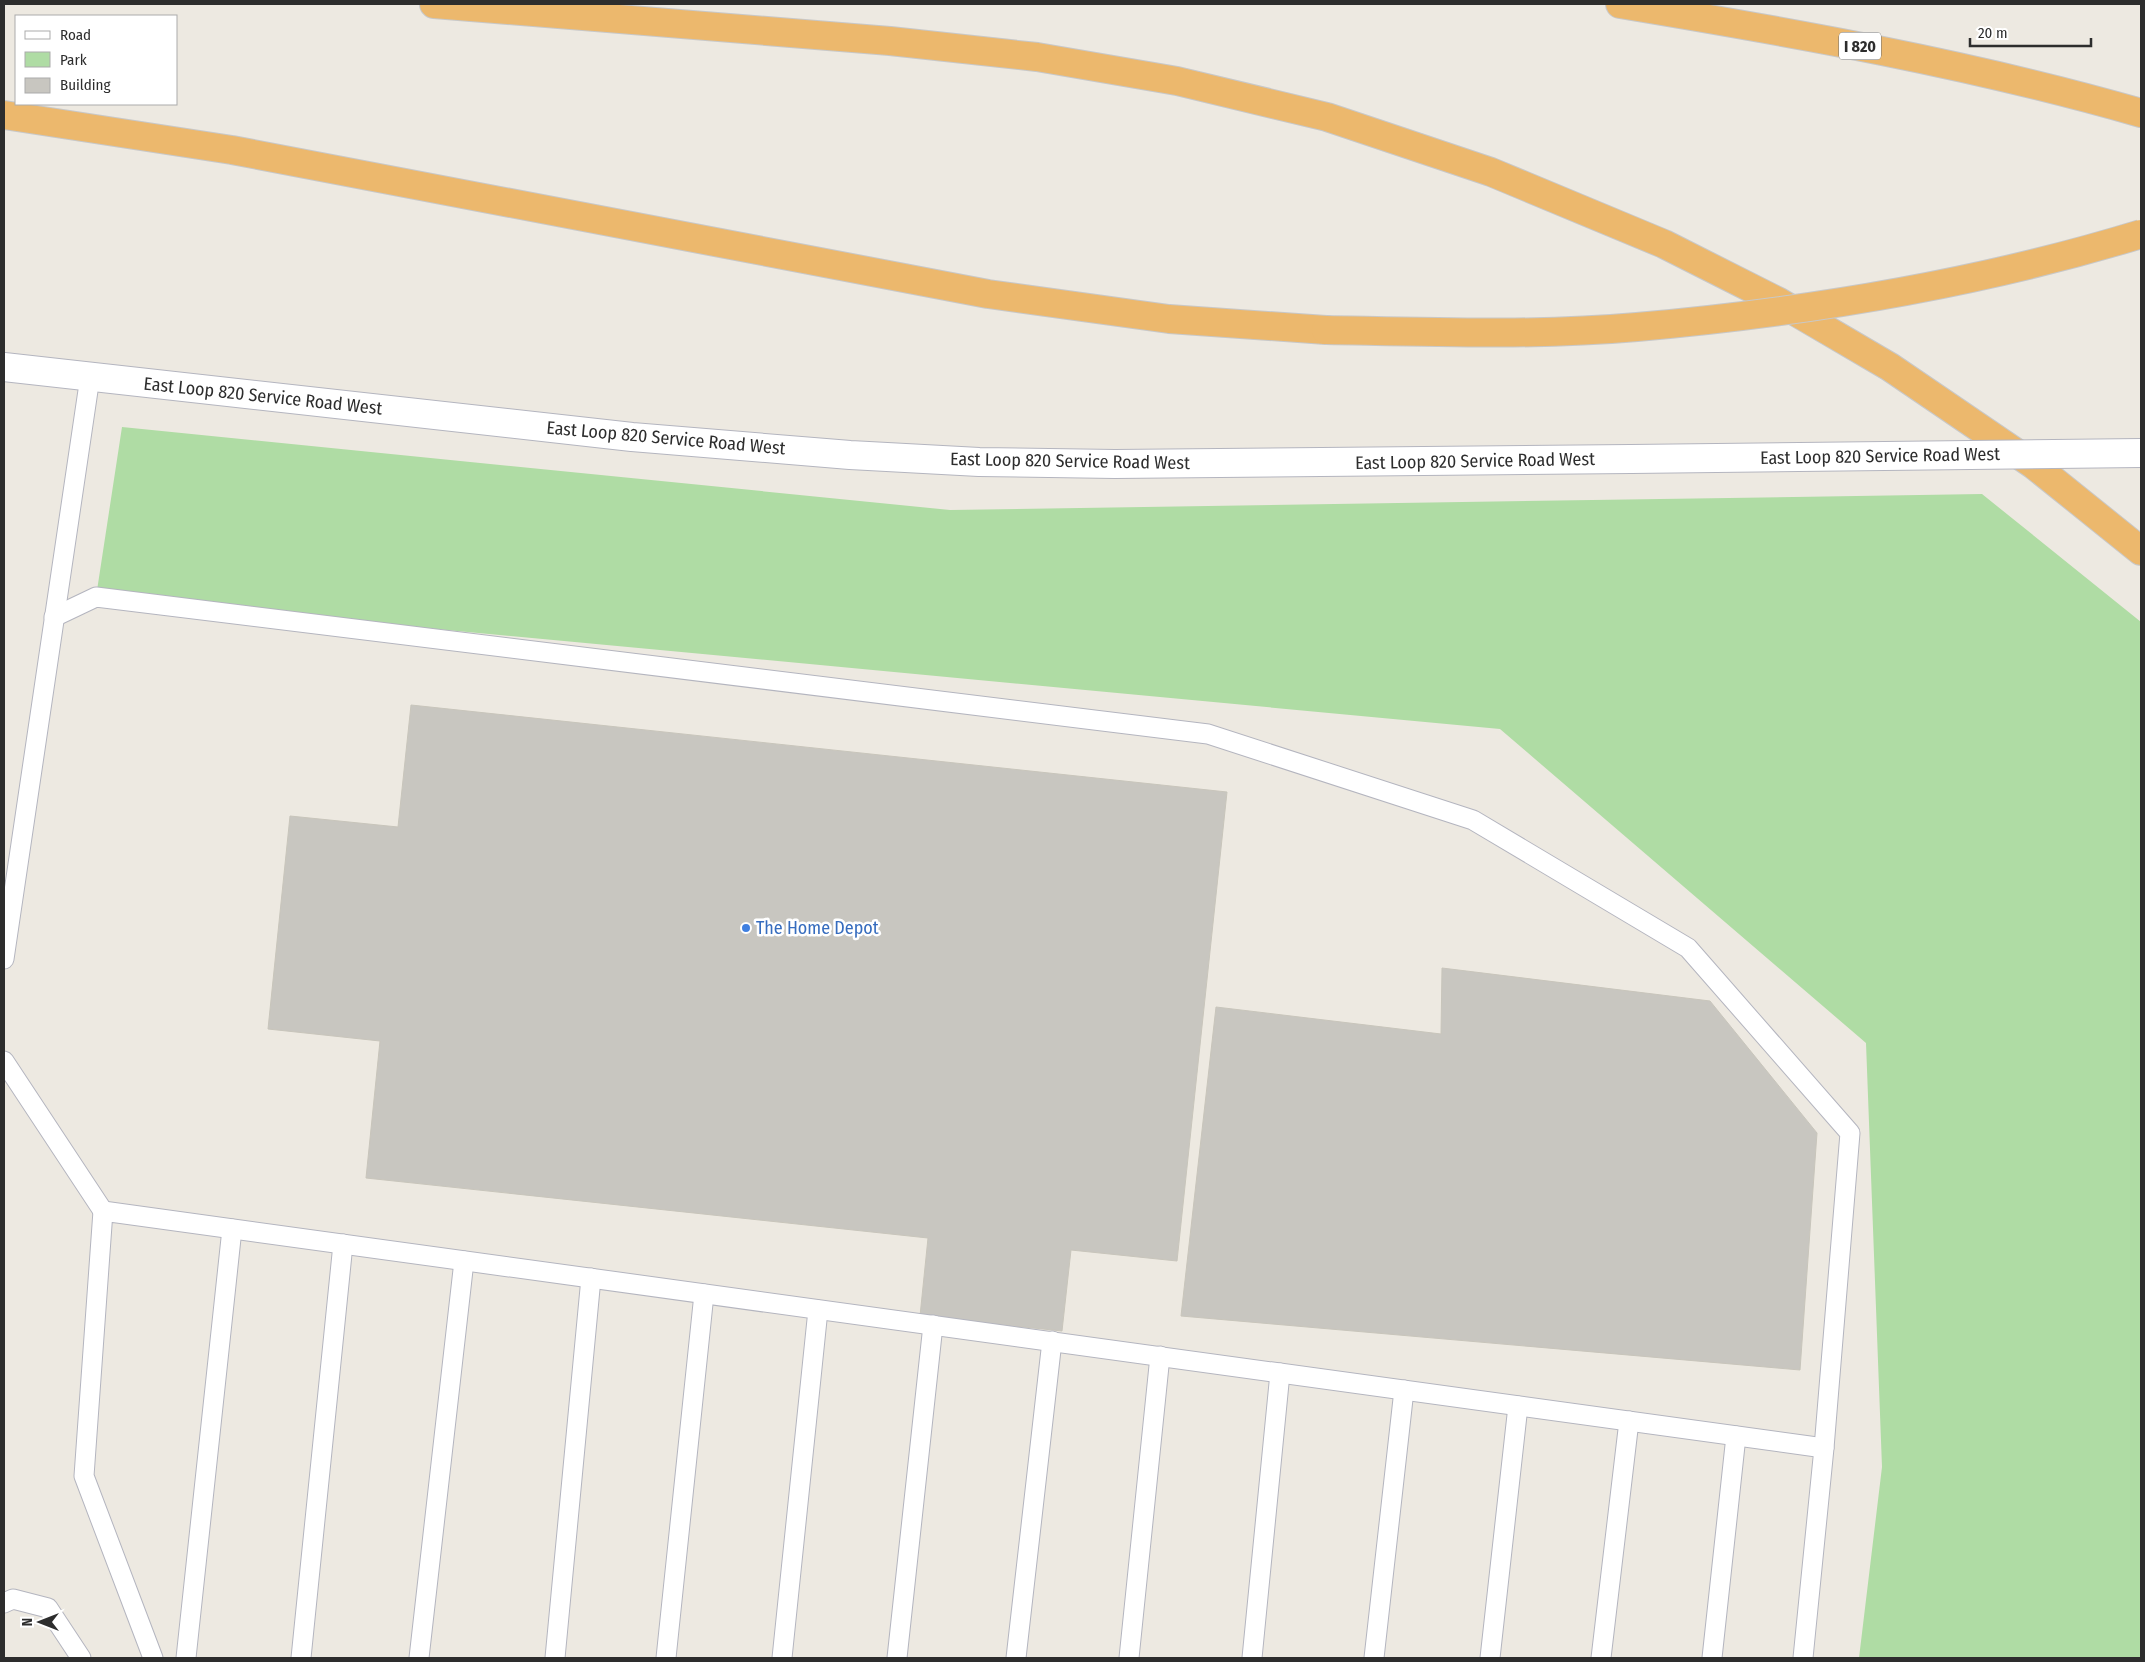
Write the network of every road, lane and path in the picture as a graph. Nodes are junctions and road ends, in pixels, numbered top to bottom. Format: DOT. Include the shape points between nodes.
graph roads {
  1 [pos="434,4"];
  2 [pos="1620,4"];
  3 [pos="2096,101"];
  4 [pos="2141,114"];
  5 [pos="4,115"];
  6 [pos="2141,124"];
  7 [pos="2141,234"];
  8 [pos="4,367"];
  9 [pos="90,377"];
  10 [pos="2141,453"];
  11 [pos="2141,551"];
  12 [pos="54,617"];
  13 [pos="4,958"];
  14 [pos="4,1061"];
  15 [pos="103,1211"];
  16 [pos="232,1229"];
  17 [pos="342,1244"];
  18 [pos="464,1261"];
  19 [pos="591,1278"];
  20 [pos="704,1294"];
  21 [pos="818,1310"];
  22 [pos="932,1325"];
  23 [pos="1052,1341"];
  24 [pos="1160,1356"];
  25 [pos="1280,1373"];
  26 [pos="1404,1390"];
  27 [pos="1518,1406"];
  28 [pos="1630,1421"];
  29 [pos="1736,1436"];
  30 [pos="1824,1448"];
  31 [pos="4,1603"];
  32 [pos="81,1658"];
  33 [pos="153,1658"];
  34 [pos="186,1658"];
  35 [pos="301,1658"];
  36 [pos="419,1658"];
  37 [pos="555,1658"];
  38 [pos="666,1658"];
  39 [pos="782,1658"];
  40 [pos="897,1658"];
  41 [pos="1016,1658"];
  42 [pos="1129,1658"];
  43 [pos="1252,1658"];
  44 [pos="1374,1658"];
  45 [pos="1490,1658"];
  46 [pos="1601,1658"];
  47 [pos="1712,1658"];
  48 [pos="1804,1658"];
  1 -- 11 [label="highway" via="890,41 1038,57 1177,81 1327,117 1491,172 1664,244 1779,302 1890,367 2026,460"];
  2 -- 3 [label="highway, I 820" via="1879,50"];
  3 -- 4 [label="highway, I 820"];
  3 -- 6 [label="highway"];
  5 -- 7 [label="highway, bridge" via="232,150 988,294 1169,319 1326,330 1547,331 1636,327 1734,317 1972,280"];
  8 -- 9 [label="main road, East Loop 820 Service Road West"];
  9 -- 10 [label="main road, East Loop 820 Service Road West, bridge" via="622,436 979,462 1115,464"];
  9 -- 12 [label="lane"];
  12 -- 13 [label="lane"];
  12 -- 30 [label="lane" via="96,597 1208,734 1473,820 1688,948 1850,1133"];
  14 -- 15 [label="lane"];
  15 -- 16 [label="lane"];
  15 -- 33 [label="lane" via="84,1476"];
  16 -- 17 [label="lane"];
  16 -- 34 [label="lane"];
  17 -- 18 [label="lane"];
  17 -- 35 [label="lane"];
  18 -- 19 [label="lane"];
  18 -- 36 [label="lane"];
  19 -- 20 [label="lane"];
  19 -- 37 [label="lane"];
  20 -- 21 [label="lane"];
  20 -- 38 [label="lane"];
  21 -- 22 [label="lane"];
  21 -- 39 [label="lane"];
  22 -- 23 [label="lane"];
  22 -- 40 [label="lane"];
  23 -- 24 [label="lane"];
  23 -- 41 [label="lane"];
  24 -- 25 [label="lane"];
  24 -- 42 [label="lane"];
  25 -- 26 [label="lane"];
  25 -- 43 [label="lane"];
  26 -- 27 [label="lane"];
  26 -- 44 [label="lane"];
  27 -- 28 [label="lane"];
  27 -- 45 [label="lane"];
  28 -- 29 [label="lane"];
  28 -- 46 [label="lane"];
  29 -- 30 [label="lane"];
  29 -- 47 [label="lane"];
  30 -- 48 [label="lane"];
  31 -- 32 [label="lane" via="13,1599 48,1608"];
}
